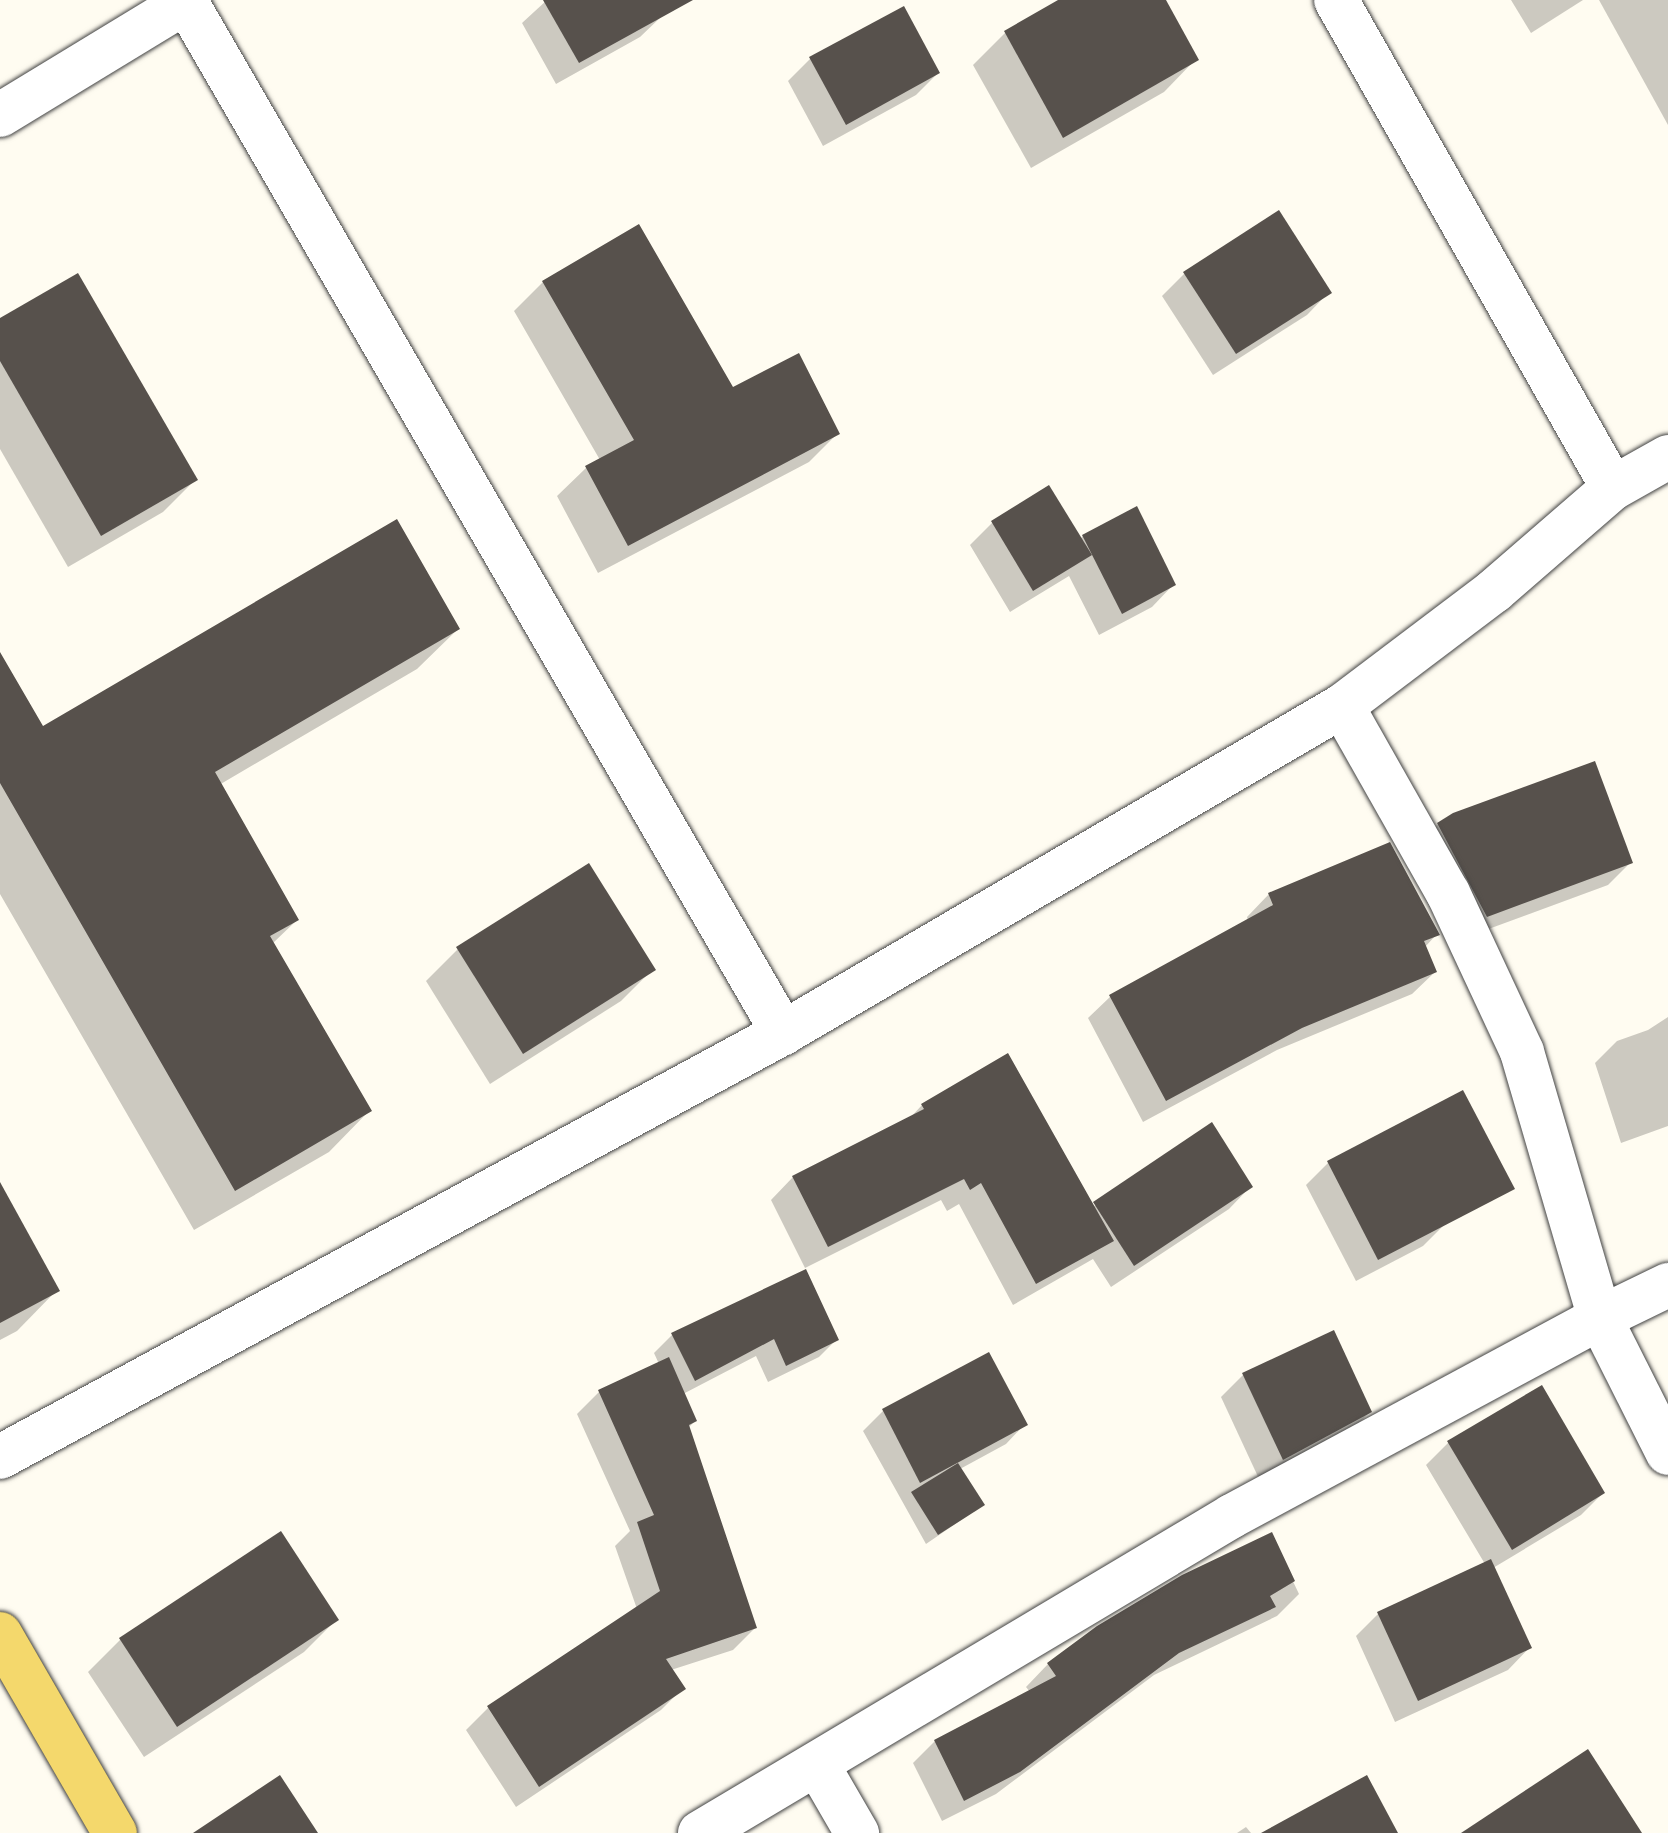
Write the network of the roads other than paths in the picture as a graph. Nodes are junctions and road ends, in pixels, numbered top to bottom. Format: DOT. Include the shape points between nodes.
graph roads {
  1 [pos="1336,0"];
  2 [pos="186,1"];
  3 [pos="0,115"];
  4 [pos="1668,457"];
  5 [pos="1613,488"];
  6 [pos="1342,706"];
  7 [pos="783,1033"];
  8 [pos="1668,1285"];
  9 [pos="1600,1318"];
  10 [pos="1668,1453"];
  11 [pos="0,1457"];
  12 [pos="0,1634"];
  13 [pos="817,1764"];
  14 [pos="115,1833"];
  15 [pos="700,1833"];
  16 [pos="857,1833"];
  1 -- 5 [label="street"];
  2 -- 3 [label="street"];
  2 -- 7 [label="street"];
  4 -- 5 [label="street"];
  5 -- 6 [label="street" via="1494,591"];
  6 -- 7 [label="street"];
  6 -- 9 [label="street" via="1448,893 1522,1052"];
  7 -- 11 [label="street"];
  8 -- 9 [label="street"];
  9 -- 10 [label="street"];
  9 -- 13 [label="street" via="1232,1516"];
  12 -- 14 [label="main road"];
  13 -- 15 [label="street"];
  13 -- 16 [label="street"];
}
